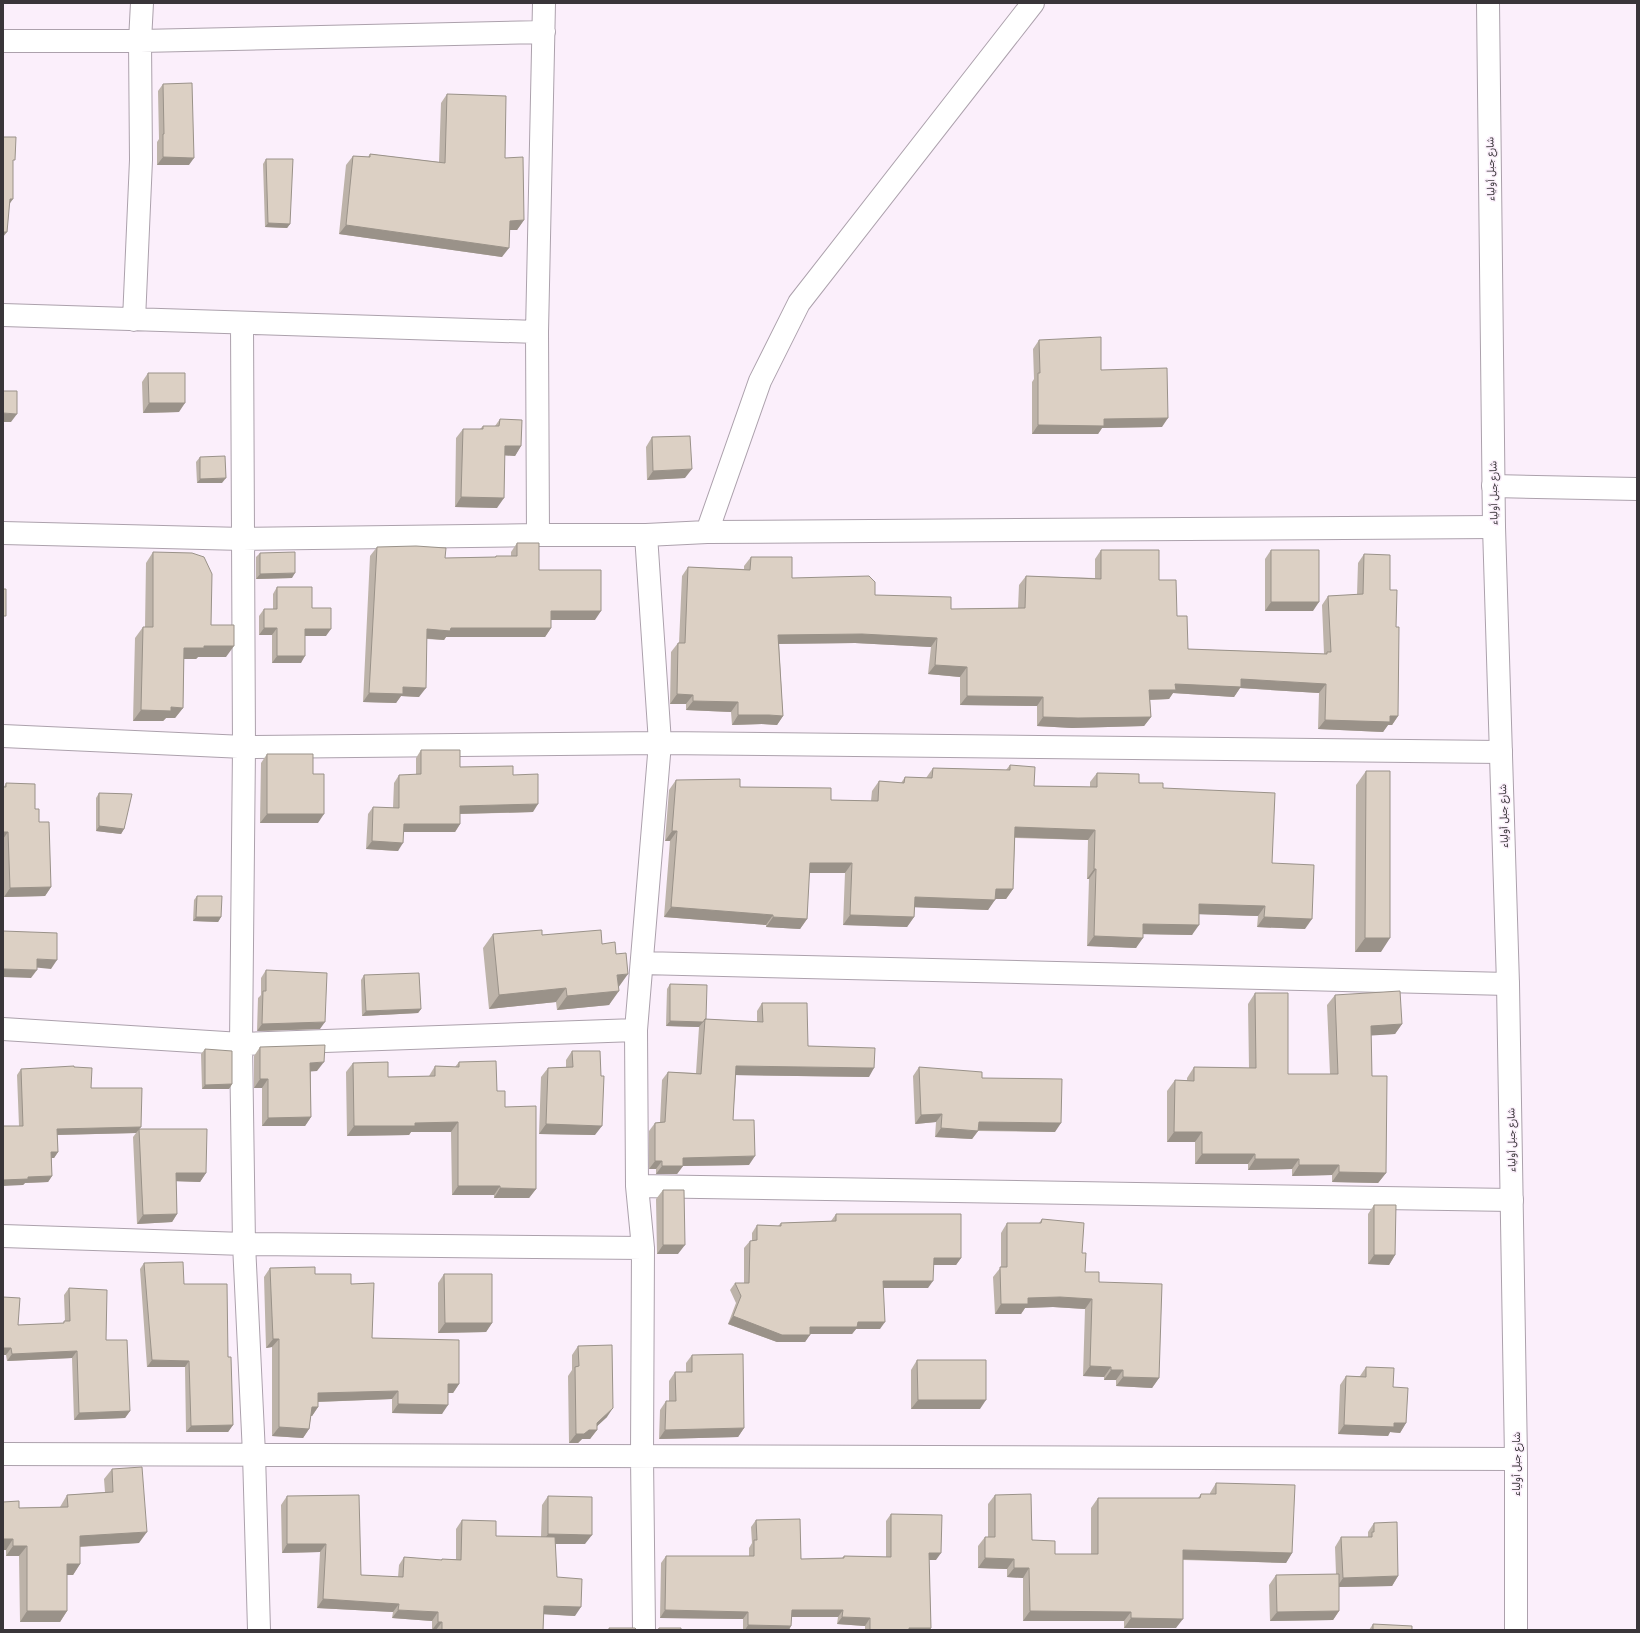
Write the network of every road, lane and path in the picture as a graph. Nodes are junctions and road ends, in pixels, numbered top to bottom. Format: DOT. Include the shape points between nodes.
graph roads {
  1 [pos="142,3"];
  2 [pos="544,3"];
  3 [pos="1033,3"];
  4 [pos="1488,3"];
  5 [pos="544,32"];
  6 [pos="3,42"];
  7 [pos="140,42"];
  8 [pos="3,315"];
  9 [pos="134,320"];
  10 [pos="242,324"];
  11 [pos="536,332"];
  12 [pos="1493,486"];
  13 [pos="1637,489"];
  14 [pos="1494,527"];
  15 [pos="707,532"];
  16 [pos="3,533"];
  17 [pos="538,535"];
  18 [pos="646,535"];
  19 [pos="243,539"];
  20 [pos="3,736"];
  21 [pos="660,743"];
  22 [pos="244,747"];
  23 [pos="1501,752"];
  24 [pos="642,963"];
  25 [pos="1508,984"];
  26 [pos="3,1029"];
  27 [pos="636,1030"];
  28 [pos="241,1044"];
  29 [pos="637,1186"];
  30 [pos="1512,1200"];
  31 [pos="3,1236"];
  32 [pos="244,1244"];
  33 [pos="643,1248"];
  34 [pos="3,1454"];
  35 [pos="254,1454"];
  36 [pos="642,1457"];
  37 [pos="1516,1459"];
  38 [pos="259,1630"];
  39 [pos="644,1630"];
  40 [pos="1516,1630"];
  1 -- 7 [label="main road"];
  2 -- 5 [label="main road"];
  3 -- 15 [label="main road" via="799,303 760,381"];
  4 -- 12 [label="main road, شارع جبل أولياء"];
  5 -- 7 [label="main road"];
  5 -- 11 [label="main road"];
  6 -- 7 [label="main road"];
  7 -- 9 [label="main road" via="141,160"];
  8 -- 9 [label="main road"];
  9 -- 10 [label="main road"];
  10 -- 11 [label="main road"];
  10 -- 19 [label="main road"];
  11 -- 17 [label="main road"];
  12 -- 13 [label="main road"];
  12 -- 14 [label="main road, شارع جبل أولياء"];
  14 -- 15 [label="main road"];
  14 -- 23 [label="main road, شارع جبل أولياء"];
  15 -- 18 [label="main road"];
  16 -- 19 [label="main road"];
  17 -- 18 [label="main road"];
  17 -- 19 [label="main road"];
  18 -- 21 [label="main road"];
  19 -- 22 [label="main road"];
  20 -- 22 [label="main road"];
  21 -- 22 [label="main road"];
  21 -- 23 [label="main road"];
  21 -- 24 [label="main road"];
  22 -- 28 [label="main road"];
  23 -- 25 [label="main road, شارع جبل أولياء"];
  24 -- 25 [label="main road"];
  24 -- 27 [label="main road"];
  25 -- 30 [label="main road, شارع جبل أولياء"];
  26 -- 28 [label="main road"];
  27 -- 28 [label="main road"];
  27 -- 29 [label="main road"];
  28 -- 32 [label="main road"];
  29 -- 30 [label="main road"];
  29 -- 33 [label="main road"];
  30 -- 37 [label="main road, شارع جبل أولياء"];
  31 -- 32 [label="main road"];
  32 -- 33 [label="main road"];
  32 -- 35 [label="main road"];
  33 -- 36 [label="main road"];
  34 -- 35 [label="main road"];
  35 -- 36 [label="main road"];
  35 -- 38 [label="main road"];
  36 -- 37 [label="main road"];
  36 -- 39 [label="main road"];
  37 -- 40 [label="main road, شارع جبل أولياء"];
}
